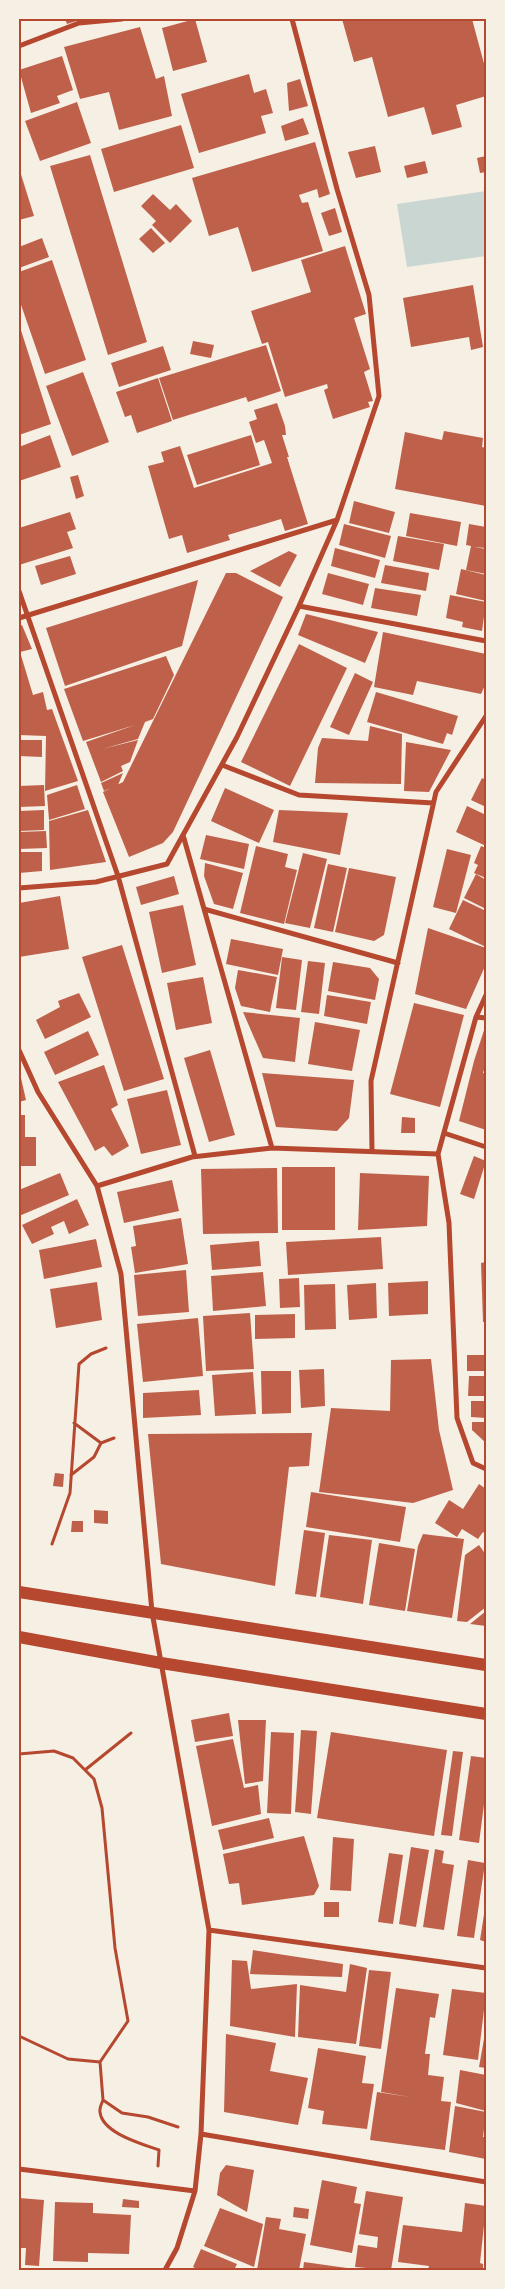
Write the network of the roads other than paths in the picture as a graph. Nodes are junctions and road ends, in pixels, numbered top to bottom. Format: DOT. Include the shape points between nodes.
graph roads {
  1 [pos="122,19"];
  2 [pos="292,19"];
  3 [pos="19,46"];
  4 [pos="337,520"];
  5 [pos="19,591"];
  6 [pos="299,606"];
  7 [pos="27,616"];
  8 [pos="19,618"];
  9 [pos="486,641"];
  10 [pos="486,716"];
  11 [pos="222,765"];
  12 [pos="434,803"];
  13 [pos="183,835"];
  14 [pos="118,876"];
  15 [pos="19,888"];
  16 [pos="204,909"];
  17 [pos="398,963"];
  18 [pos="486,996"];
  19 [pos="476,1016"];
  20 [pos="486,1018"];
  21 [pos="19,1050"];
  22 [pos="444,1133"];
  23 [pos="486,1147"];
  24 [pos="272,1148"];
  25 [pos="372,1151"];
  26 [pos="438,1154"];
  27 [pos="195,1156"];
  28 [pos="97,1186"];
  29 [pos="486,1469"];
  30 [pos="19,1592"];
  31 [pos="152,1612"];
  32 [pos="19,1638"];
  33 [pos="160,1663"];
  34 [pos="486,1665"];
  35 [pos="486,1714"];
  36 [pos="209,1930"];
  37 [pos="486,1968"];
  38 [pos="201,2134"];
  39 [pos="19,2169"];
  40 [pos="486,2182"];
  41 [pos="195,2191"];
  42 [pos="165,2270"];
  1 -- 3 [label="street" via="79,24"];
  2 -- 4 [label="street" via="336,189 369,295 379,396"];
  4 -- 6 [label="street"];
  4 -- 7 [label="street"];
  5 -- 7 [label="street"];
  6 -- 9 [label="street"];
  6 -- 11 [label="street"];
  7 -- 8 [label="street"];
  7 -- 14 [label="street"];
  10 -- 12 [label="street" via="436,792"];
  11 -- 12 [label="street" via="299,796"];
  11 -- 13 [label="street"];
  12 -- 17 [label="street"];
  13 -- 14 [label="street" via="167,864"];
  13 -- 16 [label="street"];
  14 -- 15 [label="street" via="96,882"];
  14 -- 27 [label="street"];
  16 -- 17 [label="street"];
  16 -- 24 [label="street"];
  17 -- 25 [label="street" via="371,1081"];
  18 -- 19 [label="street"];
  19 -- 20 [label="street"];
  19 -- 22 [label="street"];
  21 -- 28 [label="street" via="38,1092"];
  22 -- 23 [label="street"];
  22 -- 26 [label="street"];
  24 -- 25 [label="street"];
  24 -- 27 [label="street"];
  25 -- 26 [label="street"];
  26 -- 29 [label="street" via="449,1223 457,1418 473,1463"];
  27 -- 28 [label="street"];
  28 -- 31 [label="street" via="121,1274"];
  30 -- 31 [label="main road"];
  31 -- 33 [label="street"];
  31 -- 34 [label="main road"];
  32 -- 33 [label="main road"];
  33 -- 35 [label="main road"];
  33 -- 36 [label="street"];
  36 -- 37 [label="street"];
  36 -- 38 [label="street"];
  38 -- 40 [label="street"];
  38 -- 41 [label="street"];
  39 -- 41 [label="street"];
  41 -- 42 [label="street" via="177,2248"];
}
